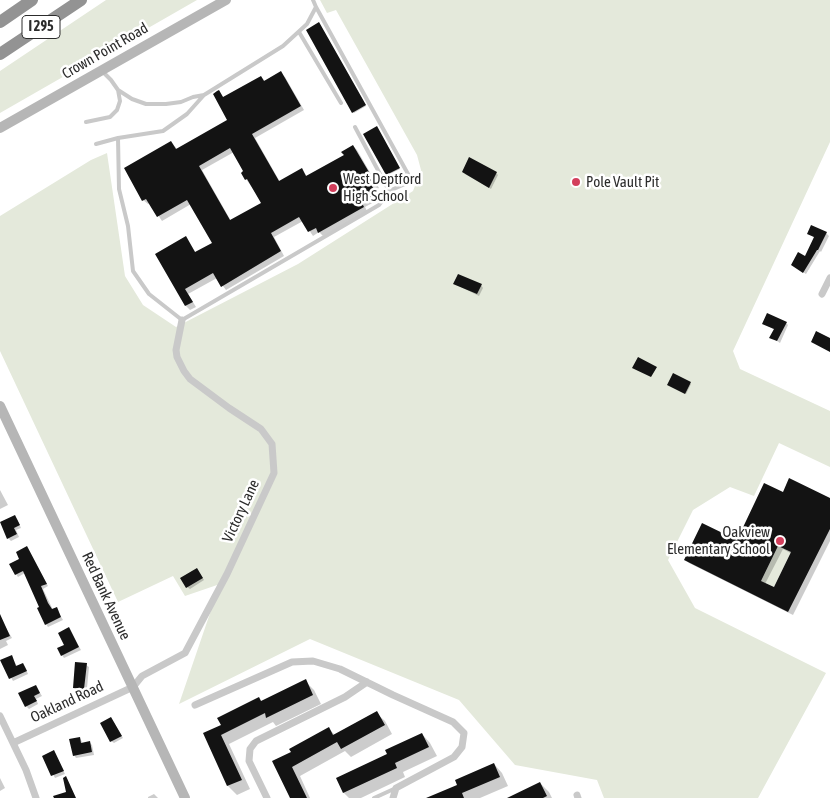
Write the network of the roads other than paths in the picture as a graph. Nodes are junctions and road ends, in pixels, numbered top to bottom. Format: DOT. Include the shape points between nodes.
graph roads {
  1 [pos="32,0"];
  2 [pos="81,0"];
  3 [pos="226,0"];
  4 [pos="313,0"];
  5 [pos="316,7"];
  6 [pos="0,22"];
  7 [pos="299,32"];
  8 [pos="0,54"];
  9 [pos="102,71"];
  10 [pos="118,90"];
  11 [pos="204,95"];
  12 [pos="340,103"];
  13 [pos="86,122"];
  14 [pos="355,127"];
  15 [pos="0,128"];
  16 [pos="118,138"];
  17 [pos="96,144"];
  18 [pos="389,191"];
  19 [pos="830,278"];
  20 [pos="822,294"];
  21 [pos="182,320"];
  22 [pos="0,406"];
  23 [pos="4,426"];
  24 [pos="367,682"];
  25 [pos="133,687"];
  26 [pos="195,705"];
  27 [pos="0,716"];
  28 [pos="13,742"];
  29 [pos="396,788"];
  30 [pos="36,798"];
  31 [pos="185,798"];
  32 [pos="268,798"];
  33 [pos="374,798"];
  34 [pos="393,798"];
  1 -- 6 [label="highway, I 295"];
  2 -- 8 [label="highway, I 295"];
  3 -- 9 [label="street, Crown Point Road"];
  4 -- 5 [label="lane"];
  5 -- 7 [label="lane"];
  5 -- 18 [label="lane" via="408,174 405,184"];
  7 -- 11 [label="lane" via="284,46"];
  7 -- 12 [label="lane"];
  9 -- 10 [label="lane"];
  9 -- 15 [label="street, Crown Point Road"];
  10 -- 11 [label="lane" via="146,104 181,102"];
  10 -- 13 [label="lane" via="120,102 117,110 110,117"];
  11 -- 16 [label="lane" via="187,114 163,131"];
  14 -- 18 [label="lane"];
  16 -- 17 [label="lane"];
  16 -- 21 [label="lane" via="119,189 128,226 133,271 149,294"];
  18 -- 21 [label="lane" via="379,205"];
  19 -- 20 [label="street"];
  21 -- 25 [label="street, Victory Lane" via="176,357 184,371 190,379 261,429 272,444 274,473 228,574 188,650 142,676"];
  22 -- 23 [label="street, Red Bank Avenue"];
  23 -- 25 [label="street, Red Bank Avenue"];
  24 -- 26 [label="street" via="313,661 292,662"];
  24 -- 29 [label="street" via="453,722 464,733 462,747 454,757"];
  24 -- 32 [label="street" via="345,697 256,741 250,749 250,761"];
  25 -- 28 [label="street, Oakland Road"];
  25 -- 31 [label="street, Red Bank Avenue"];
  27 -- 28 [label="street"];
  28 -- 30 [label="street"];
  29 -- 33 [label="lane"];
  29 -- 34 [label="street"];
}
